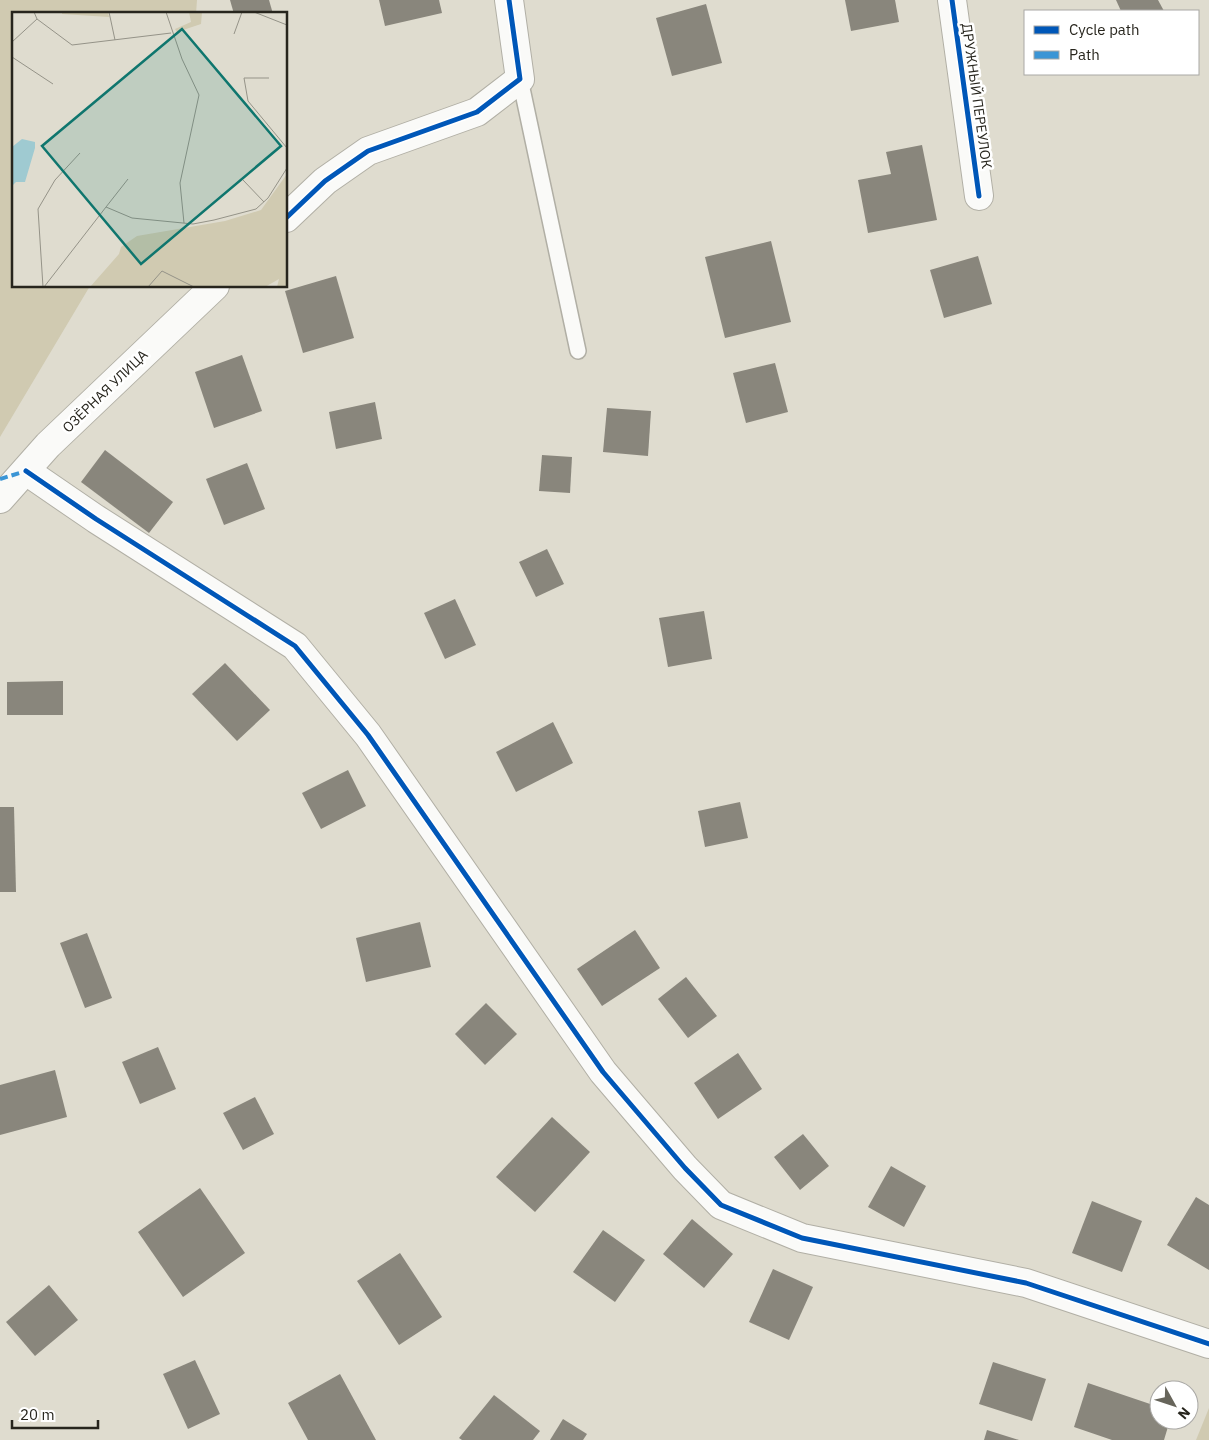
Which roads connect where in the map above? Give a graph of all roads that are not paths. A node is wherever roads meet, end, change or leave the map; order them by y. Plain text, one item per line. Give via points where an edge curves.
1 (509, 0) edge
2 (952, 0) edge
3 (520, 79) junction
4 (980, 196) dead end
5 (288, 216) edge
6 (213, 288) edge
7 (578, 351) dead end
8 (26, 471) junction
9 (0, 499) edge
10 (1209, 1344) edge

1 - 3 street
2 - 4 street, ДРУЖНЫЙ ПЕРЕУЛОК
3 - 5 street via 477,112 368,151 325,181
3 - 7 lane
6 - 8 street, ОЗЁРНАЯ УЛИЦА via 48,445
8 - 9 street, ОЗЁРНАЯ УЛИЦА
8 - 10 street via 295,646 368,735 603,1072 685,1168 722,1205 802,1238 1026,1283

